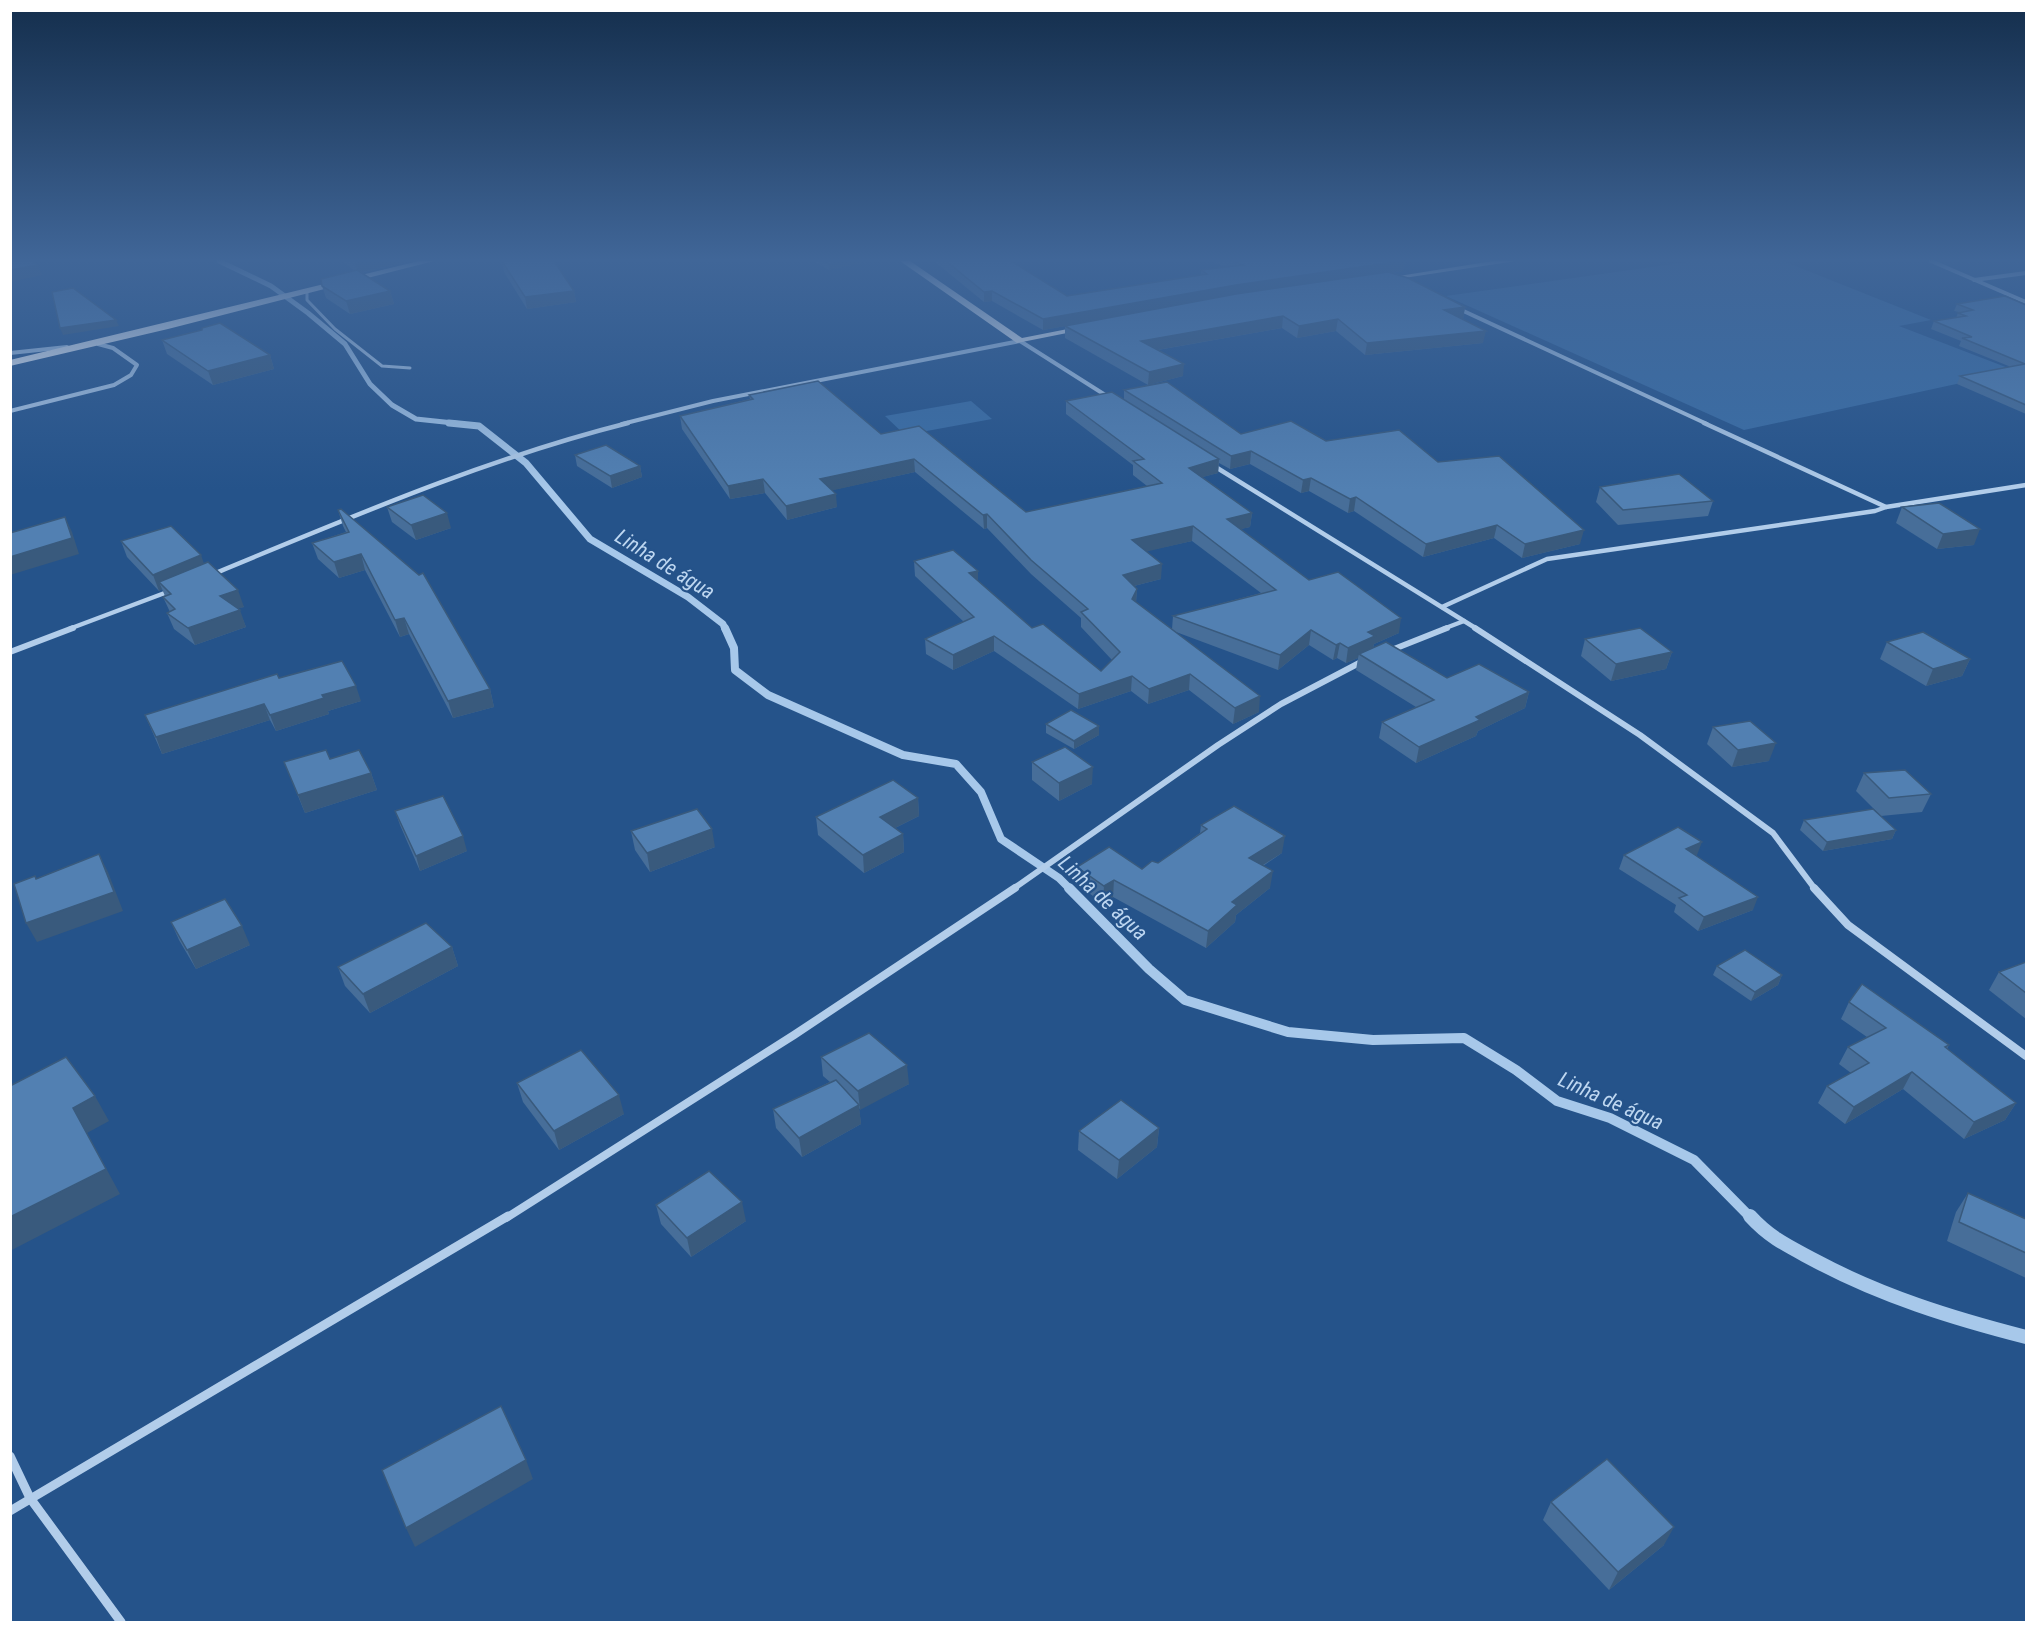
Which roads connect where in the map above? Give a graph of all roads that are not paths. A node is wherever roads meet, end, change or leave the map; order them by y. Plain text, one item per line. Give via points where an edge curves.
1 (126, 337) edge
2 (345, 337) edge
3 (1016, 337) edge
4 (1036, 337) edge
5 (1521, 337) edge
6 (1020, 340) junction
7 (104, 343) junction
8 (10, 353) edge
9 (10, 363) edge
10 (410, 368) dead end
11 (1113, 400) edge
12 (10, 411) edge
13 (1208, 462) edge
14 (2026, 485) edge
15 (1886, 507) junction
16 (209, 575) edge
17 (177, 588) edge
18 (1442, 607) junction
19 (1464, 621) junction
20 (10, 652) edge
21 (1380, 655) edge
22 (1371, 658) edge
23 (2026, 1056) edge
24 (10, 1456) edge
25 (30, 1498) junction
26 (10, 1511) edge
27 (121, 1623) edge

1 - 7 main road
2 - 10 lane via 382,366
3 - 6 main road
4 - 6 main road
5 - 15 street
6 - 11 street
6 - 16 street via 713,401 535,449 432,484
7 - 8 street
7 - 9 main road
7 - 12 street via 137,365 136,371 114,385
13 - 18 street
14 - 15 street
15 - 18 street via 1547,559
17 - 20 street
18 - 19 street
19 - 21 street
19 - 23 street via 1640,735 1773,833 1816,891 1848,925
22 - 25 street via 1281,704 794,1035 468,1242
24 - 25 street
25 - 26 street
25 - 27 street

